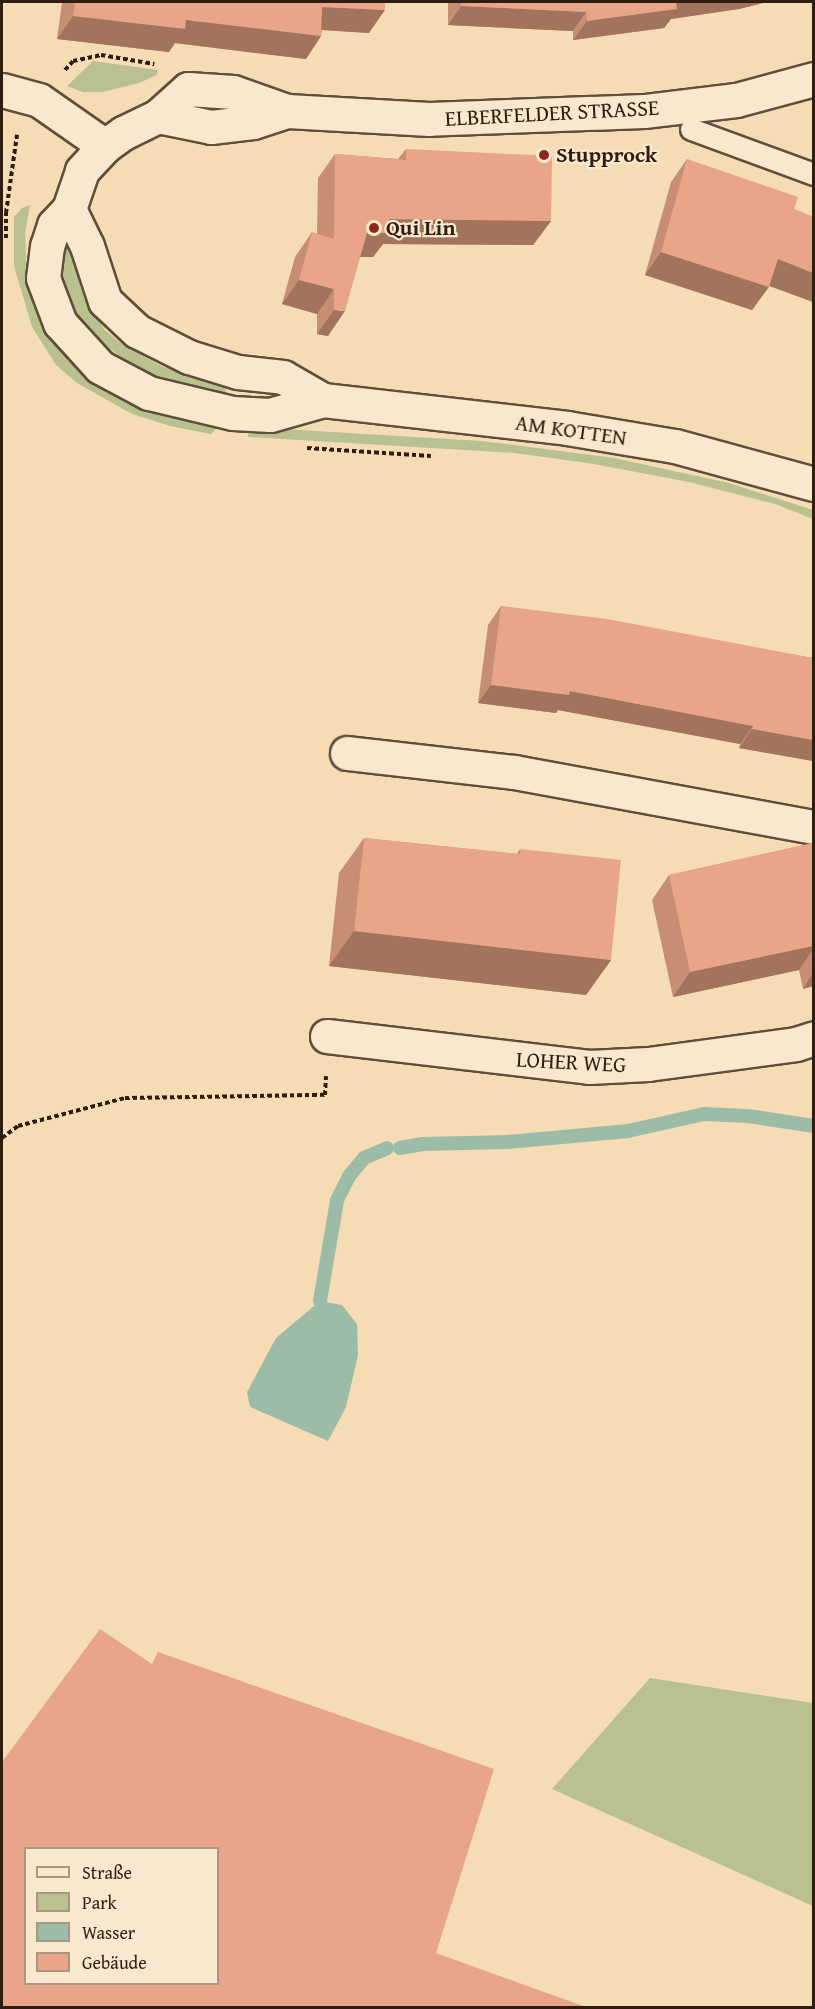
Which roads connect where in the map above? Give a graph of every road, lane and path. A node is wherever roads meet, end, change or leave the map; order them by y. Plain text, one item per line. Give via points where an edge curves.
1 (157, 64) dead end
2 (813, 79) edge
3 (2, 90) edge
4 (39, 100) junction
5 (158, 116) joint
6 (691, 129) dead end
7 (105, 146) junction
8 (813, 174) edge
9 (69, 209) junction
10 (323, 400) junction
11 (813, 484) edge
12 (348, 753) dead end
13 (813, 827) edge
14 (327, 1036) joint
15 (813, 1038) edge
16 (2, 1138) edge

1 - 4 path via 101,55 73,62
2 - 5 main road, ELBERFELDER STRASSE via 736,100 644,111 429,119 287,111 253,122 211,128
3 - 4 main road
4 - 7 main road
5 - 7 main road, AM KOTTEN
6 - 8 lane
7 - 9 main road, AM KOTTEN via 82,171
9 - 10 main road, AM KOTTEN via 87,246 105,300 137,331 189,357 238,372 283,377
9 - 10 main road, AM KOTTEN via 54,225 43,278 60,323 100,367 149,393 233,413 270,416
10 - 11 main road, AM KOTTEN via 589,431 675,446
12 - 13 main road via 514,772
14 - 15 main road, LOHER WEG via 589,1067 659,1063 796,1044
14 - 16 path via 325,1095 125,1098 18,1126

